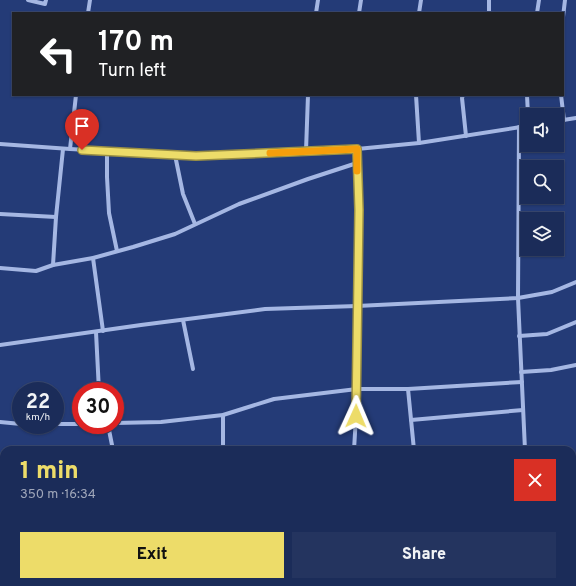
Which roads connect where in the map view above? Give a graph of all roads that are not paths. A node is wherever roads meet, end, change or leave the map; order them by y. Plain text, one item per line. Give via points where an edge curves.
1 (28, 0) edge
2 (46, 0) edge
3 (90, 0) edge
4 (318, 0) edge
5 (361, 0) edge
6 (421, 0) edge
7 (489, 0) edge
8 (539, 0) edge
9 (565, 0) edge
10 (88, 12) edge
11 (316, 12) edge
12 (359, 12) edge
13 (419, 12) edge
14 (489, 12) edge
15 (537, 12) edge
16 (564, 12) edge
17 (76, 96) edge
18 (308, 96) edge
19 (416, 96) edge
20 (463, 96) edge
21 (528, 96) edge
22 (561, 96) edge
23 (528, 108) edge
24 (563, 108) edge
25 (576, 118) edge
26 (564, 120) edge
27 (519, 127) joint
28 (466, 136) junction
29 (419, 143) junction
30 (0, 144) edge
31 (63, 149) junction
32 (70, 149) junction
33 (357, 149) junction
34 (306, 151) junction
35 (107, 152) junction
36 (175, 155) junction
37 (357, 163) junction
38 (0, 214) edge
39 (56, 217) junction
40 (195, 224) junction
41 (117, 251) junction
42 (93, 258) junction
43 (53, 265) junction
44 (0, 268) edge
45 (576, 282) edge
46 (518, 298) junction
47 (357, 306) junction
48 (183, 320) junction
49 (576, 322) edge
50 (103, 331) junction
51 (96, 332) junction
52 (519, 336) junction
53 (0, 345) edge
54 (576, 365) edge
55 (193, 369) dead end
56 (521, 372) junction
57 (99, 382) edge
58 (522, 382) junction
59 (357, 389) junction
60 (408, 389) junction
61 (523, 410) junction
62 (223, 415) junction
63 (411, 420) junction
64 (0, 422) edge
65 (12, 423) edge
66 (124, 423) edge
67 (110, 434) edge
68 (112, 446) edge
69 (223, 446) edge
70 (354, 446) edge
71 (414, 446) edge
72 (525, 446) edge

1 - 2 street via 45,4
3 - 10 street
4 - 11 street
5 - 12 street
6 - 13 street
7 - 14 street
8 - 15 street
9 - 16 street
17 - 32 street
18 - 34 street
19 - 29 street
20 - 28 street
21 - 23 street
22 - 24 street
25 - 26 street
27 - 28 street
27 - 46 street
28 - 29 street
29 - 33 street
30 - 31 street
31 - 32 street
31 - 39 street
32 - 35 street
33 - 34 street
33 - 37 street
34 - 36 street
35 - 36 street
35 - 41 street via 109,213
36 - 40 street via 183,194
37 - 40 street via 238,204
37 - 47 street
38 - 39 street
39 - 43 street
40 - 41 street via 175,234
41 - 42 street
42 - 43 street
42 - 50 street
43 - 44 street via 36,270
45 - 46 street via 552,292
46 - 47 street
46 - 52 street
47 - 48 street via 265,309
47 - 59 street
48 - 50 street
48 - 55 street
49 - 52 street via 547,334
50 - 51 street
51 - 53 street
51 - 57 street
52 - 56 street
54 - 56 street
56 - 58 street
58 - 60 street
58 - 61 street
59 - 60 street
59 - 62 street via 274,399
59 - 70 street
60 - 63 street
61 - 63 street
61 - 72 street
62 - 66 street via 161,422
62 - 69 street
63 - 71 street
64 - 65 street
67 - 68 street

